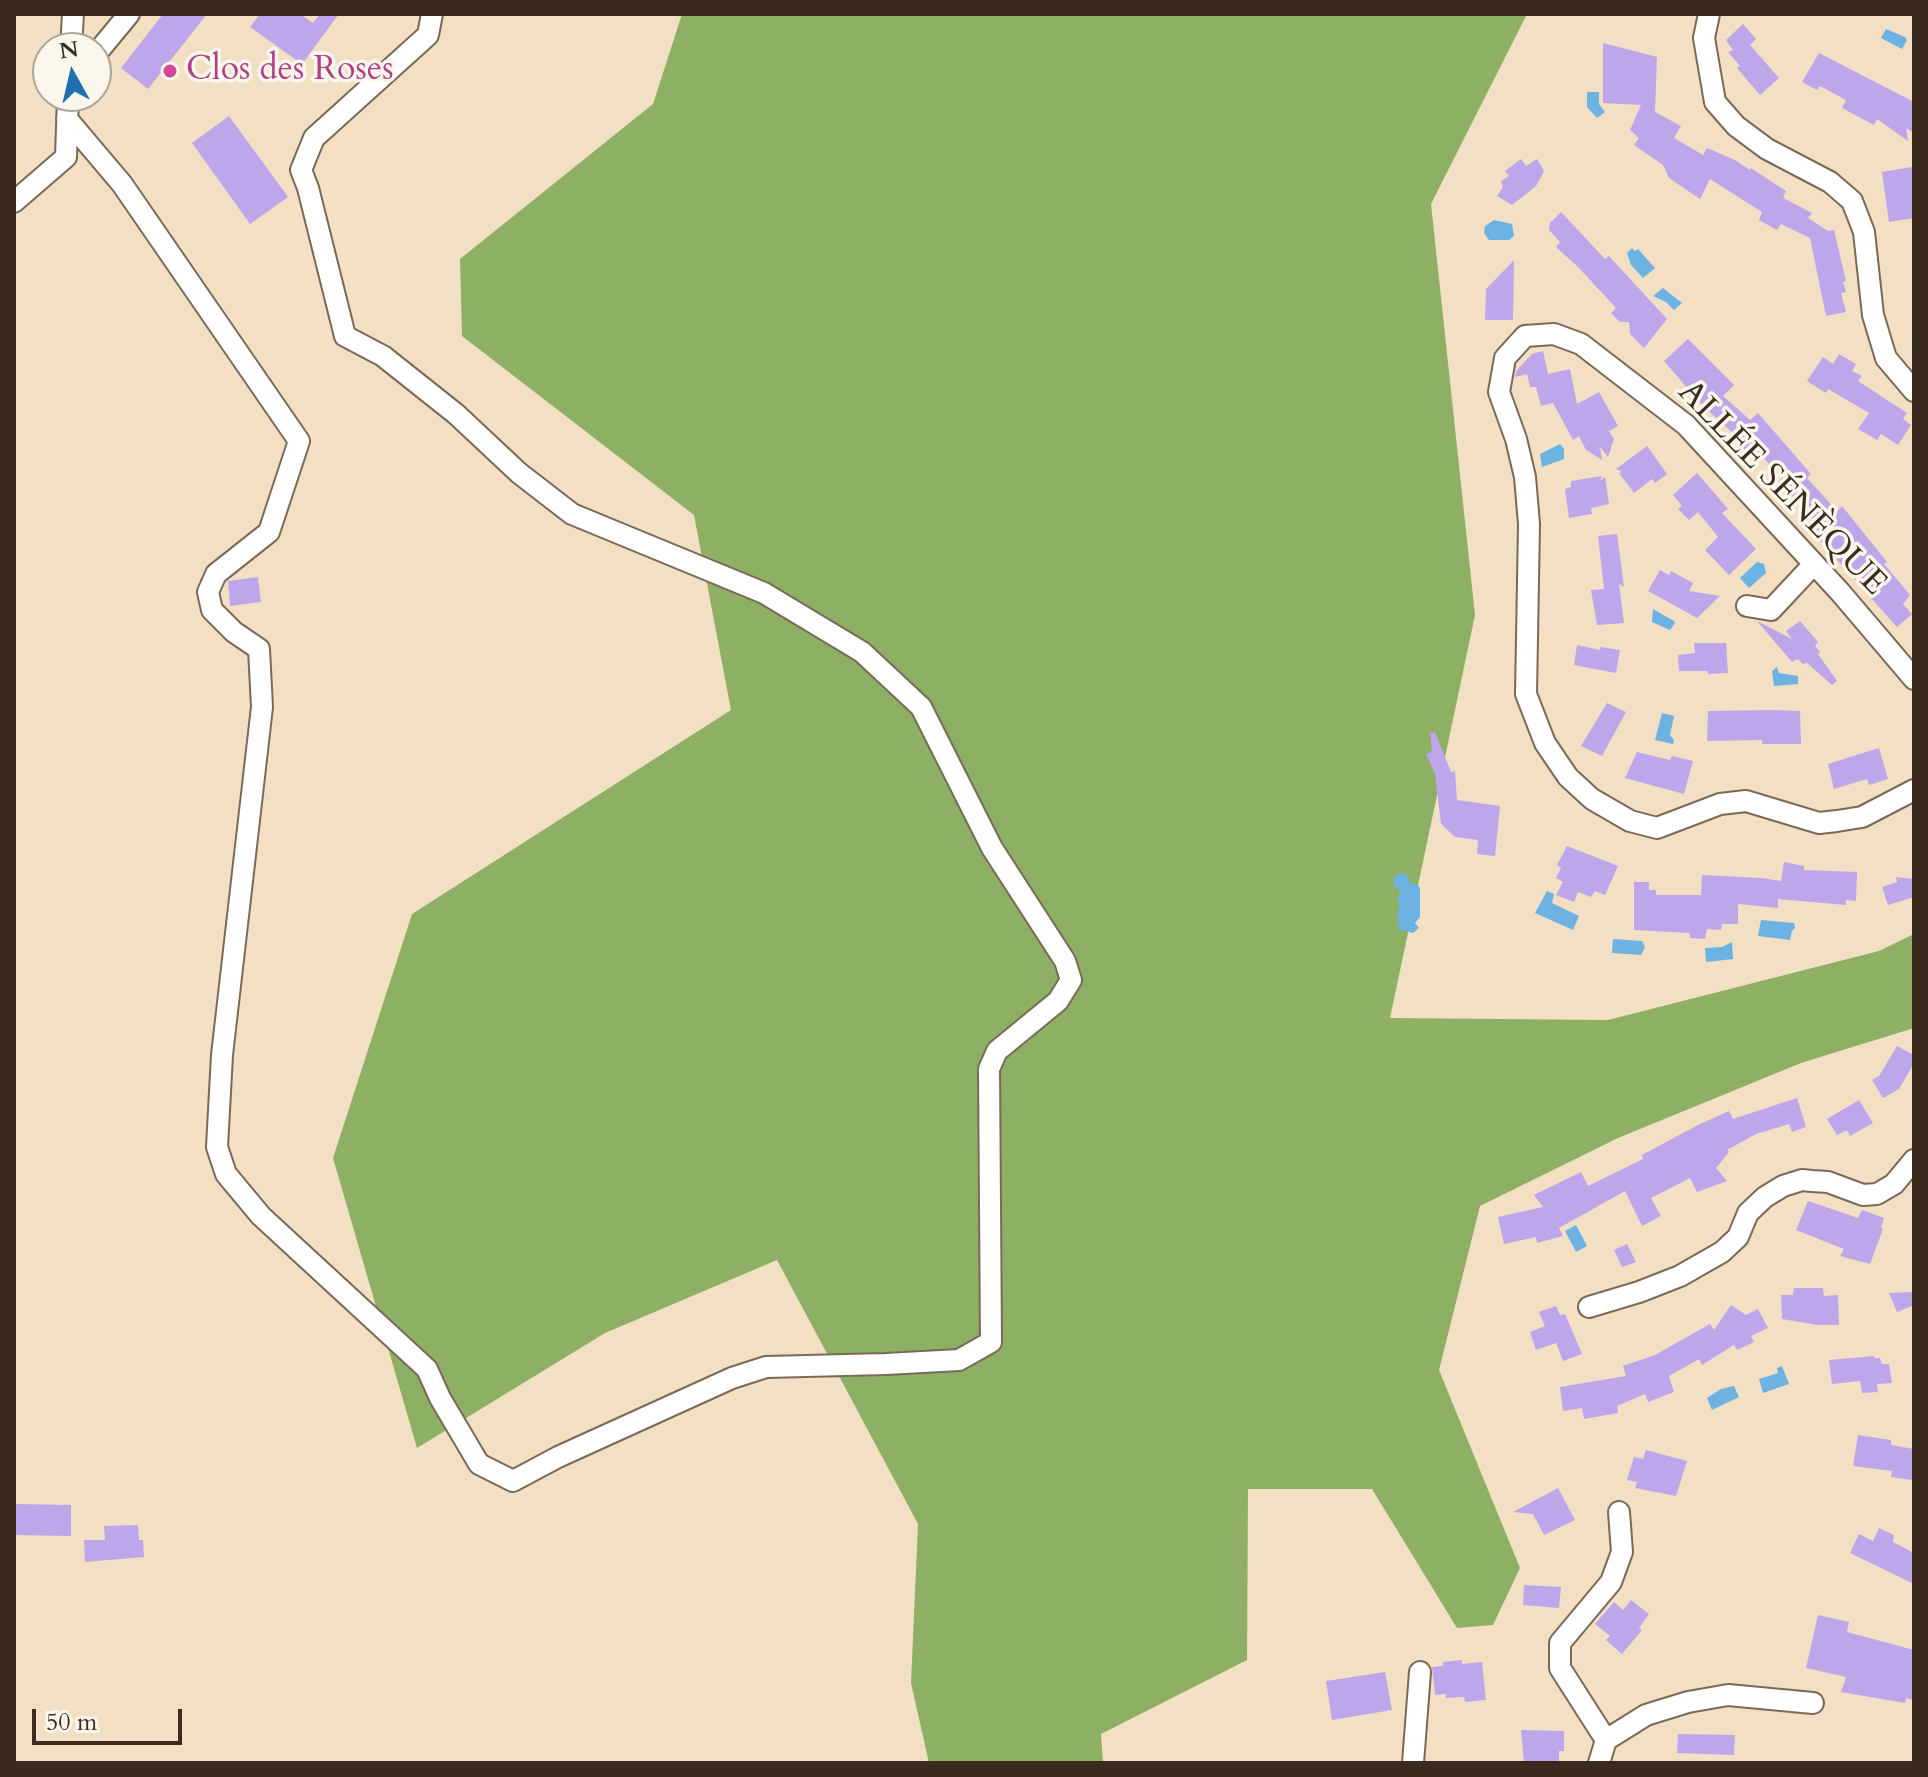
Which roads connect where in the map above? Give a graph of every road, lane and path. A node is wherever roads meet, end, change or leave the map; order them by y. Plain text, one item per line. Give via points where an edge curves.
1 (129, 14) edge
2 (432, 14) edge
3 (1709, 14) edge
4 (112, 35) edge
5 (67, 112) edge
6 (67, 119) junction
7 (14, 202) edge
8 (1914, 391) edge
9 (1814, 564) junction
10 (1747, 606) dead end
11 (1914, 679) edge
12 (1914, 790) edge
13 (1914, 1160) edge
14 (1589, 1307) dead end
15 (1619, 1512) dead end
16 (1420, 1672) dead end
17 (1813, 1703) dead end
18 (1606, 1740) junction
19 (1413, 1763) edge
20 (1599, 1763) edge

1 - 4 street
2 - 6 street via 428,35 314,138 301,170 345,336 383,356 572,514 764,593 862,652 921,707 992,848 1065,961 1071,980 1058,1001 997,1051 989,1069 991,1342 959,1360 766,1367 513,1481 479,1464 427,1369 261,1216 226,1174 217,1147 222,1055 262,707 259,649 212,610 208,592 216,574 269,532 299,441 122,184
3 - 8 street via 1704,38 1715,102 1767,149 1830,182 1852,201 1864,232 1873,315 1886,358
5 - 6 street
6 - 7 street via 66,157
9 - 10 street via 1771,610
9 - 11 street, ALLÉE SÉNÈQUE
9 - 12 street, ALLÉE SÉNÈQUE via 1686,425 1581,344 1554,334 1525,336 1505,358 1499,392 1525,477 1529,524 1526,694 1545,743 1568,777 1605,807 1657,828 1720,804 1746,801 1819,823 1837,821 1862,817
13 - 14 street via 1894,1184 1877,1194 1863,1195 1828,1182 1802,1180 1783,1186 1748,1213 1738,1237 1722,1252 1680,1276
15 - 18 street via 1622,1552 1611,1582 1560,1643 1560,1668
16 - 19 street
17 - 18 street via 1728,1695 1688,1702 1646,1715
18 - 20 street

